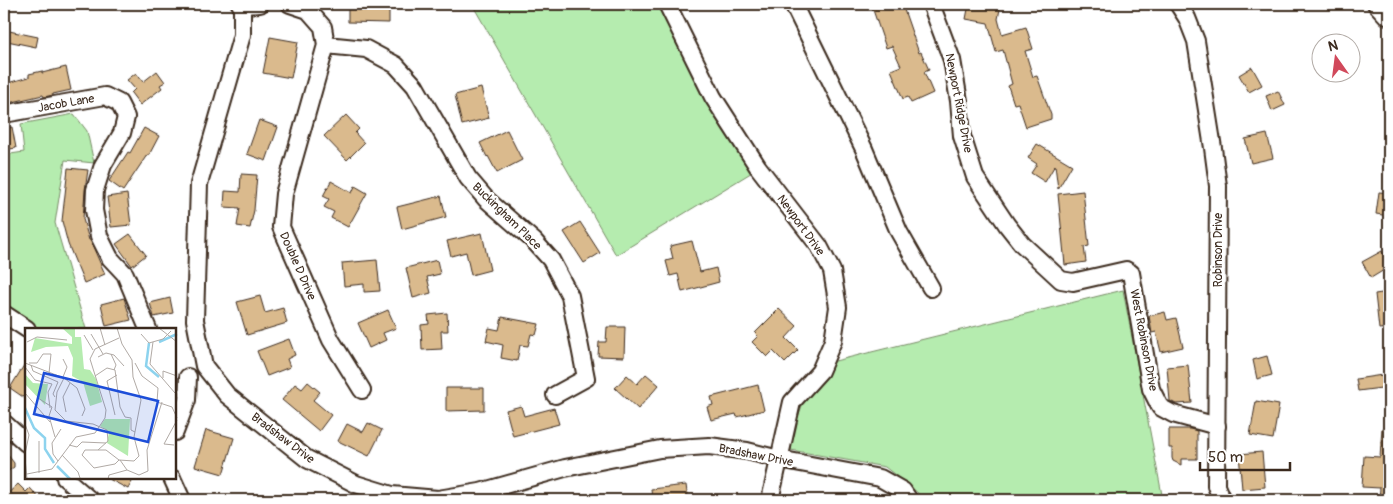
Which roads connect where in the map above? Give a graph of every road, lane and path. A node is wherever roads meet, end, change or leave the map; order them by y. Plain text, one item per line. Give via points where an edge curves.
1 (241, 4) edge
2 (260, 4) edge
3 (290, 4) edge
4 (667, 4) edge
5 (793, 4) edge
6 (931, 4) edge
7 (1178, 4) edge
8 (1376, 4) edge
9 (1389, 16) edge
10 (326, 45) junction
11 (4, 114) edge
12 (1007, 225) joint
13 (931, 288) dead end
14 (4, 314) edge
15 (25, 328) edge
16 (148, 328) edge
17 (204, 366) junction
18 (182, 380) edge
19 (362, 390) dead end
20 (554, 395) dead end
21 (4, 423) edge
22 (1217, 426) junction
23 (176, 429) edge
24 (25, 442) edge
25 (779, 459) junction
26 (66, 479) edge
27 (172, 479) edge
28 (90, 500) edge
29 (182, 500) edge
30 (770, 500) edge
31 (909, 500) edge
32 (1222, 500) edge

1 - 2 street
1 - 17 street, Bradshaw Drive via 242,35 198,184 195,320
3 - 10 street via 308,10 318,21 323,27
4 - 25 street, Newport Drive via 713,97 758,167 819,246 832,271 838,307 833,341 820,371 792,402
5 - 13 street via 864,149 899,232
6 - 12 street, Newport Ridge Drive via 952,60 962,136 975,177
7 - 22 street, Robinson Drive via 1196,41 1218,186
8 - 9 street
10 - 19 street, Double D Drive via 284,194 280,227 331,340
10 - 20 street, Buckingham Place via 366,49 396,64 415,86 468,178 551,260 570,296 586,378
11 - 16 street, Jacob Lane via 105,96 119,104 126,117 122,133 103,165 95,190 94,210 99,236 110,258 125,274
12 - 22 street, West Robinson Drive via 1022,244 1061,280 1073,282 1126,270 1132,273 1151,389 1160,407 1173,414
14 - 15 street
17 - 18 street
17 - 25 street, Bradshaw Drive via 227,395 307,459 356,484 392,495 438,499 660,449 709,446
18 - 23 street via 187,400
21 - 24 street
22 - 32 street, Robinson Drive via 1216,486
25 - 30 street, Newport Drive
25 - 31 street, Bradshaw Drive via 880,478 903,492
26 - 28 street
27 - 29 street

